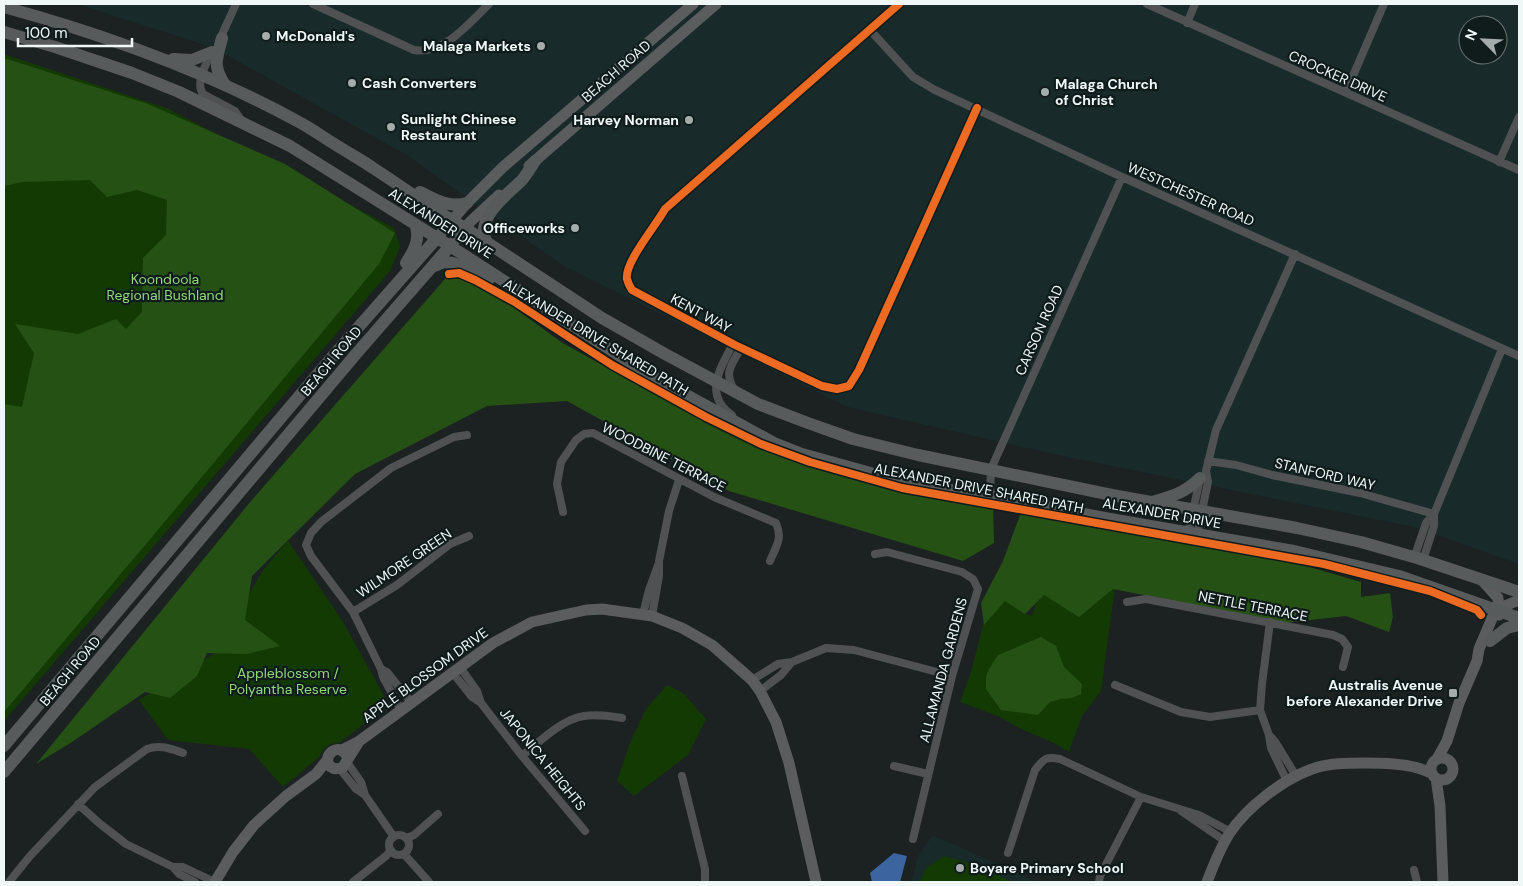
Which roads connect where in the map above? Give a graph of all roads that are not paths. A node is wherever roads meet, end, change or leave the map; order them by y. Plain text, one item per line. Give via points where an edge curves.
1 (236, 4) edge
2 (313, 4) edge
3 (489, 4) edge
4 (684, 4) edge
5 (694, 4) edge
6 (899, 4) edge
7 (1147, 4) edge
8 (1195, 4) edge
9 (1384, 4) edge
10 (4, 6) edge
11 (712, 6) edge
12 (1187, 23) junction
13 (870, 30) junction
14 (4, 32) edge
15 (658, 34) junction
16 (222, 38) junction
17 (212, 52) junction
18 (156, 56) junction
19 (203, 76) junction
20 (225, 85) junction
21 (1346, 92) junction
22 (605, 100) junction
23 (977, 108) junction
24 (563, 117) junction
25 (1519, 117) edge
26 (243, 122) junction
27 (535, 160) junction
28 (1499, 162) junction
29 (372, 167) junction
30 (1519, 170) edge
31 (1122, 177) junction
32 (467, 203) junction
33 (452, 220) junction
34 (414, 224) junction
35 (465, 228) junction
36 (437, 238) junction
37 (487, 243) junction
38 (450, 246) junction
39 (1295, 254) junction
40 (432, 267) junction
41 (538, 304) junction
42 (371, 311) junction
43 (733, 344) junction
44 (741, 348) junction
45 (1502, 348) junction
46 (1519, 356) edge
47 (716, 382) junction
48 (736, 392) junction
49 (467, 435) dead end
50 (774, 442) junction
51 (1208, 461) junction
52 (990, 469) junction
53 (1203, 474) junction
54 (679, 480) junction
55 (990, 496) junction
56 (1150, 502) junction
57 (1197, 511) junction
58 (563, 512) dead end
59 (1434, 514) junction
60 (1193, 534) junction
61 (469, 536) dead end
62 (875, 554) dead end
63 (1418, 559) junction
64 (770, 560) dead end
65 (1482, 580) junction
66 (1519, 592) edge
67 (1519, 600) edge
68 (1127, 602) dead end
69 (1499, 610) junction
70 (353, 612) junction
71 (647, 615) junction
72 (1519, 618) edge
73 (1270, 622) junction
74 (1519, 625) edge
75 (1490, 640) junction
76 (1477, 661) junction
77 (792, 662) junction
78 (1343, 667) dead end
79 (381, 669) junction
80 (456, 670) junction
81 (952, 676) junction
82 (752, 680) junction
83 (1115, 686) dead end
84 (760, 691) junction
85 (411, 702) junction
86 (401, 710) junction
87 (1260, 710) junction
88 (622, 718) dead end
89 (1447, 740) junction
90 (4, 746) edge
91 (183, 753) dead end
92 (522, 756) junction
93 (1450, 760) junction
94 (340, 761) junction
95 (894, 766) dead end
96 (1437, 770) junction
97 (4, 772) edge
98 (928, 774) junction
99 (682, 776) dead end
100 (1291, 779) junction
101 (1141, 797) junction
102 (78, 804) junction
103 (438, 814) dead end
104 (585, 831) dead end
105 (394, 837) junction
106 (1228, 837) junction
107 (407, 838) junction
108 (913, 839) dead end
109 (391, 850) junction
110 (1008, 853) dead end
111 (404, 854) junction
112 (173, 866) junction
113 (1414, 870) dead end
114 (10, 882) edge
115 (195, 882) edge
116 (215, 882) edge
117 (353, 882) edge
118 (429, 882) edge
119 (705, 882) edge
120 (816, 882) edge
121 (1098, 882) edge
122 (1207, 882) edge
123 (1417, 882) edge
124 (1443, 882) edge

1 - 16 street
2 - 3 street via 423,52 455,36
4 - 15 main road
5 - 15 main road, BEACH ROAD
6 - 13 street, KENT WAY
7 - 12 street, CROCKER DRIVE
8 - 12 street
9 - 21 street
10 - 18 main road, ALEXANDER DRIVE
11 - 22 main road, BEACH ROAD
12 - 21 street, CROCKER DRIVE
13 - 23 street, WESTCHESTER ROAD via 913,77
13 - 43 street, KENT WAY via 665,209 629,266 626,278 632,290
14 - 26 main road, ALEXANDER DRIVE via 132,73
15 - 24 main road, BEACH ROAD
16 - 17 street
16 - 20 main road via 216,68
17 - 18 main road via 186,61
17 - 19 street
18 - 19 main road, ALEXANDER DRIVE
19 - 20 main road, ALEXANDER DRIVE
19 - 26 street via 200,85 203,94 235,111
20 - 29 main road, ALEXANDER DRIVE via 300,122
21 - 28 street, CROCKER DRIVE
22 - 24 main road via 589,101 571,116
22 - 27 main road, BEACH ROAD
23 - 31 street, WESTCHESTER ROAD
23 - 44 street, KENT WAY via 860,370 849,386 836,389 822,386
24 - 32 main road, BEACH ROAD
25 - 28 street
26 - 34 main road, ALEXANDER DRIVE via 290,146
27 - 35 main road, BEACH ROAD
27 - 37 main road via 524,178 486,220 483,230
28 - 30 street, CROCKER DRIVE
29 - 32 main road via 393,175 435,200 457,206
29 - 33 main road, ALEXANDER DRIVE
31 - 39 street, WESTCHESTER ROAD
31 - 52 street, CARSON ROAD
32 - 33 main road, BEACH ROAD
33 - 35 main road, ALEXANDER DRIVE
33 - 36 main road, BEACH ROAD
34 - 36 main road, ALEXANDER DRIVE
34 - 42 main road via 418,236 414,251 378,296
35 - 37 main road, ALEXANDER DRIVE
35 - 38 main road, BEACH ROAD
36 - 38 main road, ALEXANDER DRIVE
36 - 42 main road, BEACH ROAD
37 - 47 main road, ALEXANDER DRIVE via 602,318
38 - 40 main road, BEACH ROAD
38 - 41 main road, ALEXANDER DRIVE
39 - 45 street, WESTCHESTER ROAD
39 - 51 street via 1216,430
40 - 41 main road via 444,262 453,263
40 - 97 main road, BEACH ROAD
41 - 50 main road, ALEXANDER DRIVE via 648,374
42 - 90 main road, BEACH ROAD
43 - 44 street, KENT WAY
43 - 47 street
44 - 48 street via 728,374
45 - 46 street, WESTCHESTER ROAD
45 - 59 street
47 - 48 main road, ALEXANDER DRIVE
47 - 50 street via 719,401 728,412
48 - 52 main road, ALEXANDER DRIVE via 758,404 853,438
49 - 70 street via 454,437 391,468 311,533 306,545 311,556
50 - 55 main road, ALEXANDER DRIVE via 802,454 910,484
51 - 53 street
51 - 59 street, STANFORD WAY via 1360,493
52 - 55 street, CARSON ROAD
52 - 56 main road, ALEXANDER DRIVE
53 - 56 main road via 1180,493
53 - 57 street
54 - 58 street, WOODBINE TERRACE via 593,433 584,434 561,462 557,484
54 - 64 street, WOODBINE TERRACE via 776,523 780,538
54 - 71 street via 649,590
55 - 60 main road, ALEXANDER DRIVE
56 - 57 main road, ALEXANDER DRIVE
57 - 60 street
57 - 63 main road, ALEXANDER DRIVE via 1297,528
59 - 63 street via 1426,523
60 - 69 main road, ALEXANDER DRIVE via 1294,551 1398,576
61 - 70 street, WILMORE GREEN via 450,544 397,585
62 - 81 street, ALLAMANDA GARDENS via 887,552 962,572 973,579 978,589
63 - 65 main road, ALEXANDER DRIVE
65 - 66 main road, ALEXANDER DRIVE
65 - 69 main road via 1498,598
67 - 69 main road
68 - 73 street, NETTLE TERRACE via 1146,599
69 - 72 main road, ALEXANDER DRIVE
69 - 75 main road
69 - 76 main road via 1479,649
70 - 79 street
71 - 80 main road, APPLE BLOSSOM DRIVE via 602,609 532,622 493,643
71 - 82 main road, APPLE BLOSSOM DRIVE via 682,628 712,645
73 - 78 street, NETTLE TERRACE via 1342,639 1348,647
73 - 87 street
74 - 75 main road
75 - 76 main road
76 - 89 main road
77 - 81 street via 826,648 854,650
77 - 82 street via 778,664
77 - 84 street
79 - 85 street via 388,672
79 - 86 street
80 - 85 main road, APPLE BLOSSOM DRIVE
80 - 92 street, JAPONICA HEIGHTS via 472,697 481,703
81 - 98 street, ALLAMANDA GARDENS
82 - 84 main road, APPLE BLOSSOM DRIVE
83 - 87 street via 1180,712 1210,717
84 - 120 main road, APPLE BLOSSOM DRIVE via 776,722 789,763
85 - 86 main road, APPLE BLOSSOM DRIVE
86 - 94 main road, APPLE BLOSSOM DRIVE via 358,742
87 - 100 street
88 - 92 street via 581,716 557,727
89 - 93 main road
89 - 96 main road
91 - 102 street via 167,747 147,749 95,787
92 - 104 street, JAPONICA HEIGHTS
93 - 96 main road via 1445,758
93 - 96 main road via 1453,767 1451,776
94 - 105 street via 361,782 365,795
94 - 116 main road via 316,774 254,824
95 - 98 street
96 - 100 main road via 1384,763 1340,763 1313,768
96 - 124 main road
98 - 108 street, ALLAMANDA GARDENS
99 - 119 street
100 - 106 main road via 1250,808
101 - 106 street via 1199,816
101 - 110 street via 1060,759 1044,758 1036,770
101 - 121 street
102 - 112 street via 126,844
102 - 114 street
103 - 107 street
105 - 107 street
105 - 109 street via 390,843
106 - 122 main road
107 - 111 street via 409,848
109 - 111 street via 398,855
109 - 117 street
111 - 118 street
112 - 115 street via 179,874
112 - 116 street
113 - 123 street

